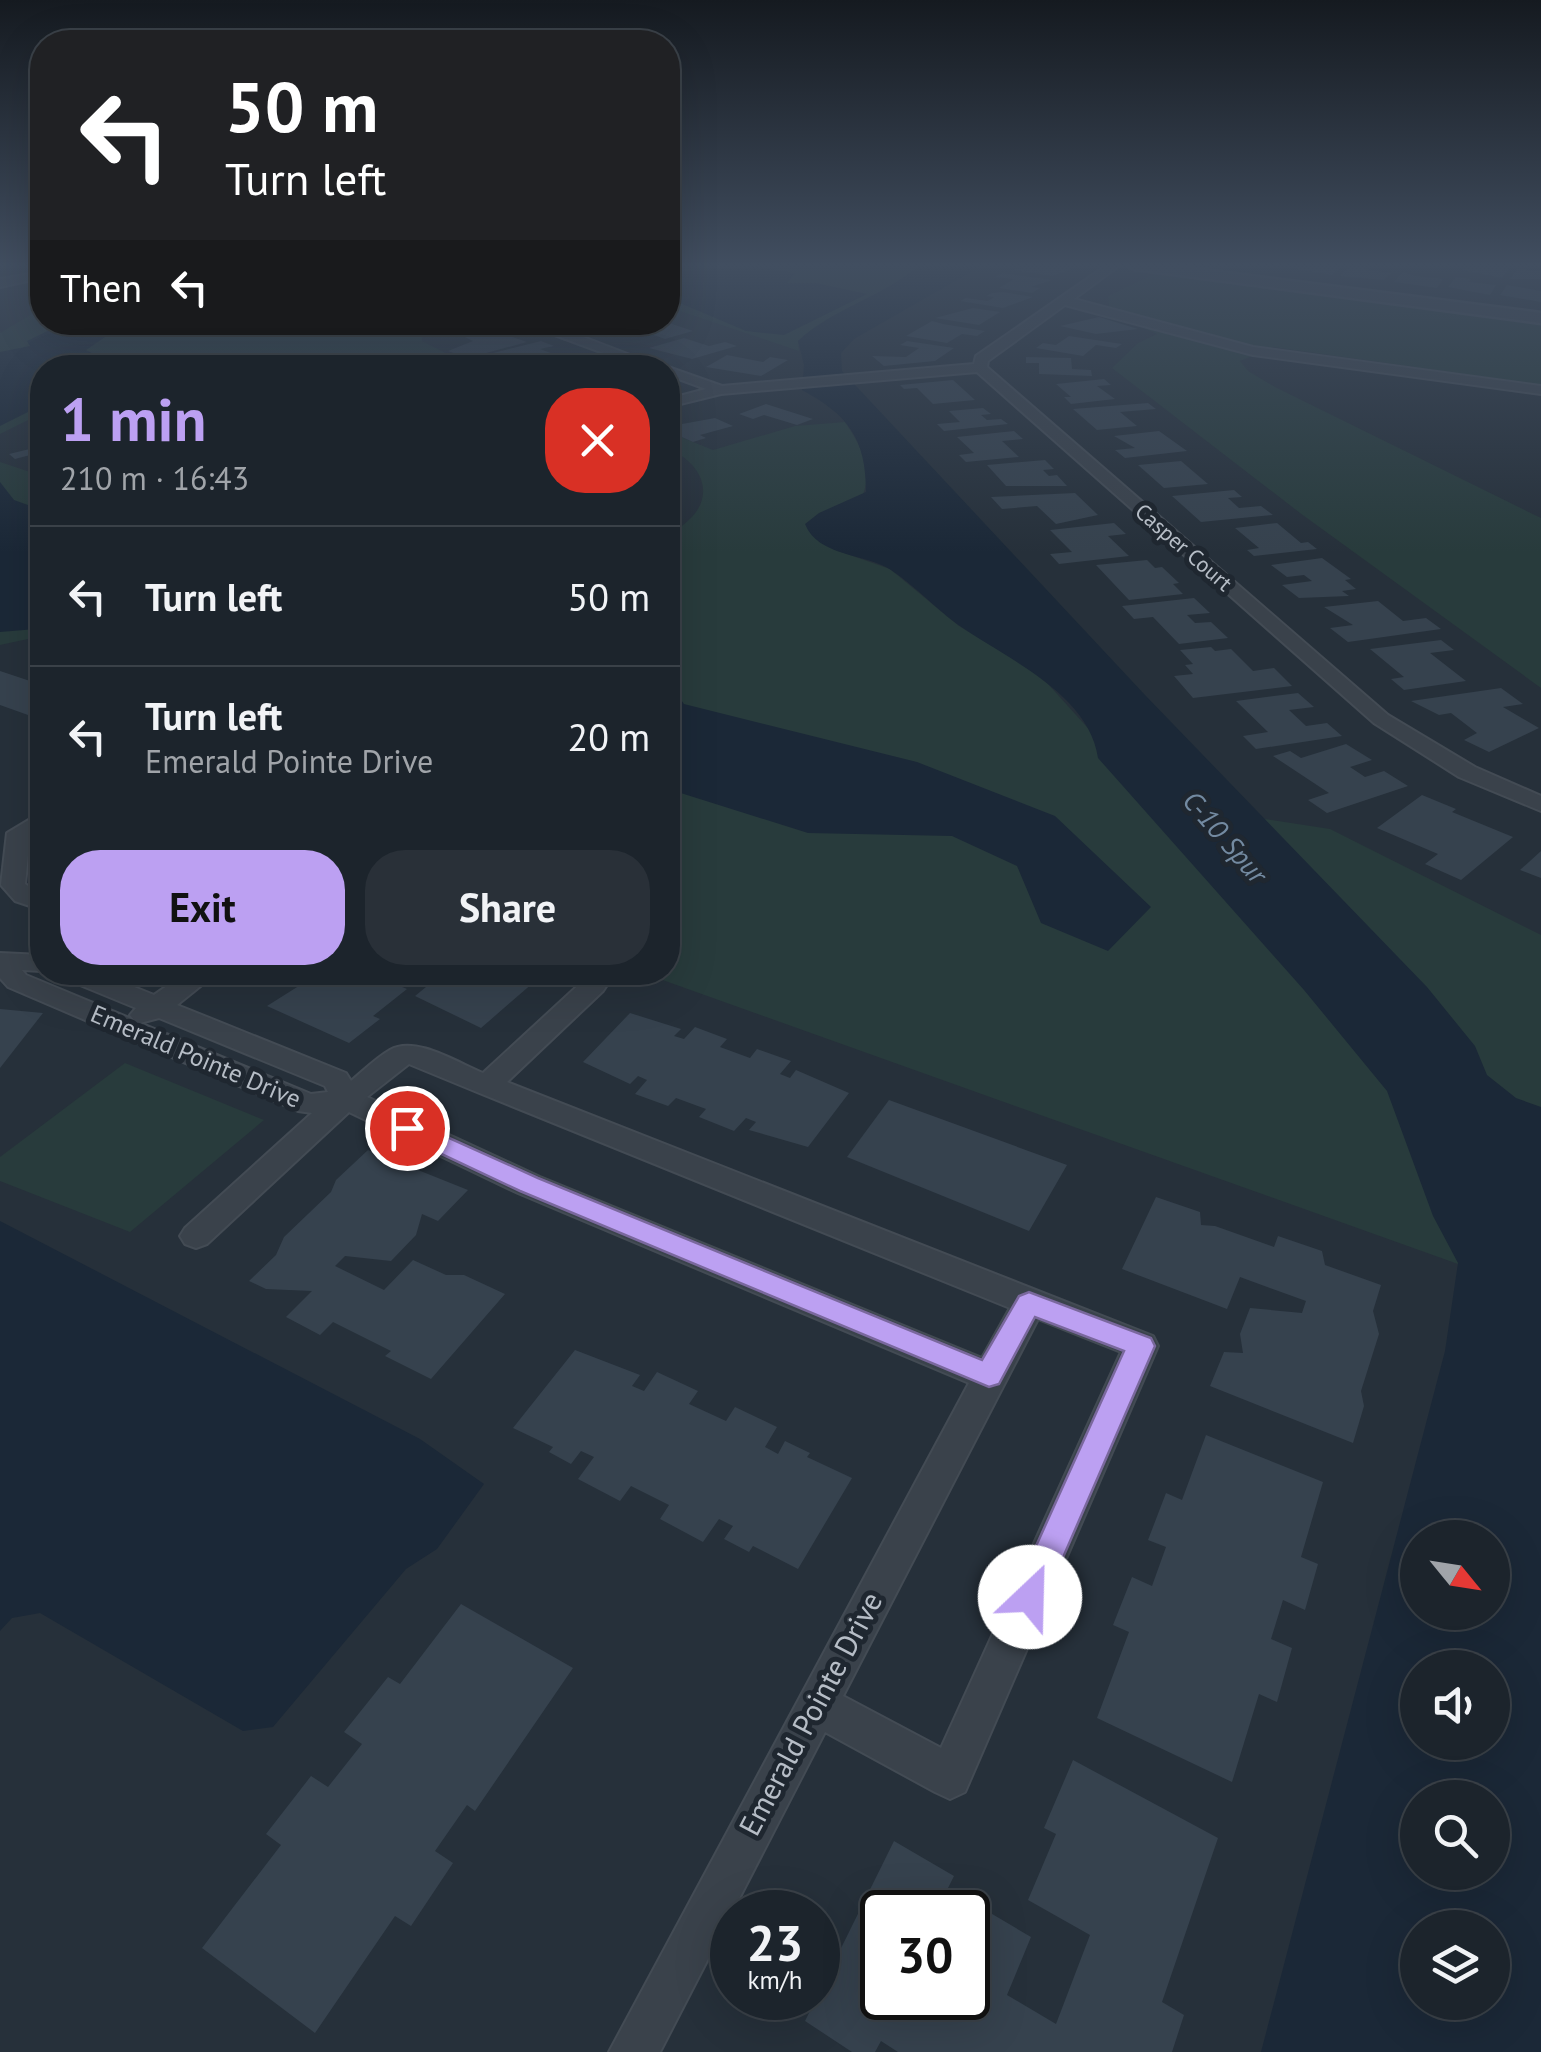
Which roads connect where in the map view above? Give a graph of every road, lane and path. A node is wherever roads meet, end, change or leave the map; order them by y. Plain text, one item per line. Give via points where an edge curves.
1 (981, 361) edge
2 (1330, 361) edge
3 (980, 368) junction
4 (680, 375) edge
5 (721, 390) junction
6 (1541, 390) edge
7 (680, 400) edge
8 (1541, 804) edge
9 (30, 826) edge
10 (30, 898) edge
11 (0, 961) edge
12 (30, 962) edge
13 (103, 985) edge
14 (186, 985) edge
15 (594, 985) dead end
16 (155, 1007) junction
17 (126, 1026) junction
18 (487, 1085) junction
19 (346, 1099) junction
20 (196, 1236) dead end
21 (1029, 1303) junction
22 (989, 1376) junction
23 (816, 1704) junction
24 (634, 2052) edge

1 - 3 street
2 - 6 street
3 - 5 street
3 - 8 street, Casper Court via 1381,720 1468,772
4 - 5 street
5 - 7 street
9 - 10 street via 19,833 12,885
11 - 12 street, Emerald Pointe Drive
11 - 17 street, Emerald Pointe Drive via 16,981
13 - 16 street, Emerald Pointe Drive
14 - 16 street
15 - 18 street
16 - 17 street
16 - 19 street, Emerald Pointe Drive via 336,1080
17 - 19 street, Emerald Pointe Drive via 308,1104
18 - 19 street via 402,1055
18 - 21 street
19 - 20 street
19 - 22 street, Emerald Pointe Drive via 529,1185
21 - 22 street, Emerald Pointe Drive
21 - 23 street via 1141,1346 950,1777
22 - 23 street, Emerald Pointe Drive
23 - 24 street, Emerald Pointe Drive

